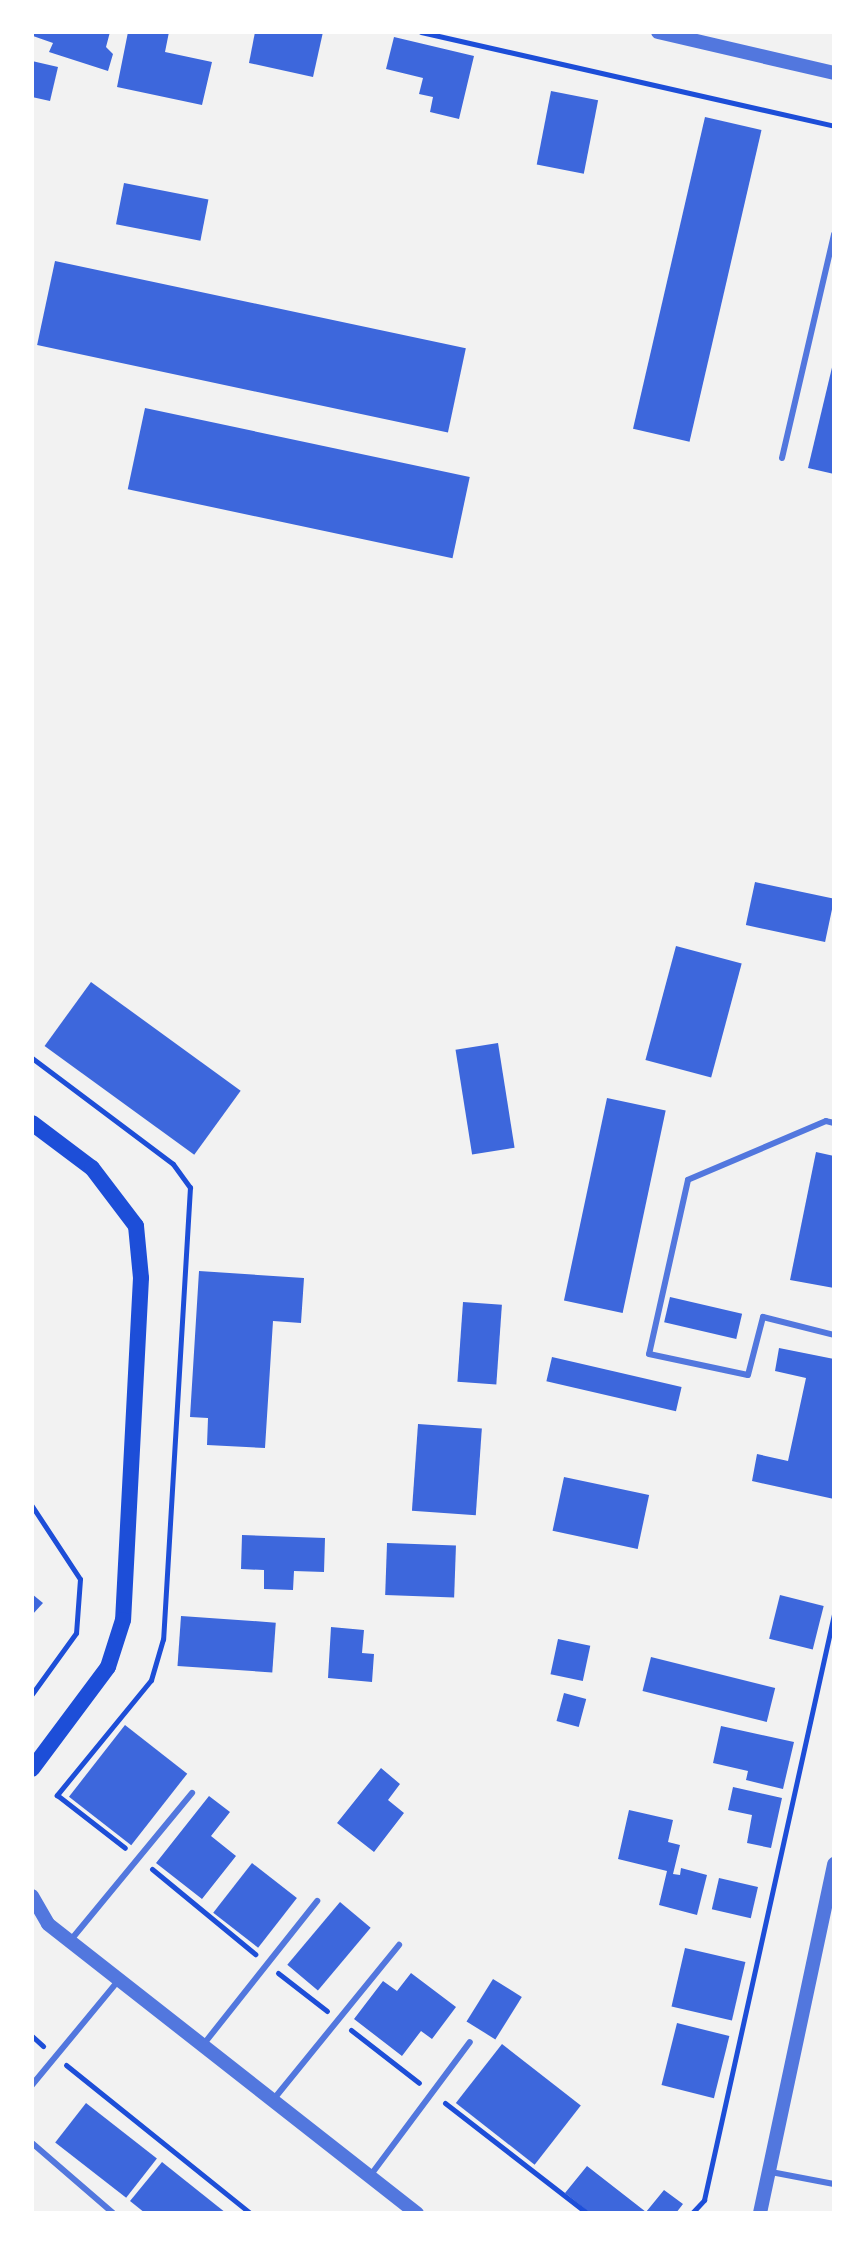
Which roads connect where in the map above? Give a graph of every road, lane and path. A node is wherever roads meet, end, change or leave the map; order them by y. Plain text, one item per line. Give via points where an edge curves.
1 (421, 32) edge
2 (658, 32) edge
3 (834, 73) edge
4 (834, 126) edge
5 (834, 234) edge
6 (782, 458) dead end
7 (32, 1058) edge
8 (32, 1123) edge
9 (834, 1123) edge
10 (834, 1335) edge
11 (32, 1506) edge
12 (834, 1614) edge
13 (32, 1694) edge
14 (32, 1769) edge
15 (192, 1793) dead end
16 (138, 1858) junction
17 (834, 1864) edge
18 (32, 1896) edge
19 (317, 1901) dead end
20 (32, 1922) edge
21 (48, 1924) junction
22 (70, 1941) junction
23 (399, 1945) dead end
24 (267, 1964) junction
25 (119, 1980) junction
26 (338, 2020) junction
27 (32, 2036) edge
28 (470, 2042) dead end
29 (203, 2045) junction
30 (57, 2057) junction
31 (32, 2085) edge
32 (432, 2093) junction
33 (273, 2100) junction
34 (32, 2143) edge
35 (769, 2172) junction
36 (370, 2176) junction
37 (834, 2184) edge
38 (113, 2213) edge
39 (250, 2213) edge
40 (417, 2213) edge
41 (587, 2213) edge
42 (692, 2213) edge
43 (760, 2213) edge

1 - 4 path
2 - 3 street
5 - 6 lane
7 - 16 path via 173,1164 190,1187 163,1639 151,1680 57,1795
8 - 14 main road via 92,1168 136,1226 141,1278 123,1620 108,1667
9 - 10 lane via 826,1121 688,1180 649,1354 748,1375 763,1317
11 - 13 path via 80,1579 76,1633
12 - 42 path via 704,2200
15 - 16 lane
16 - 22 lane
16 - 24 path
17 - 35 street
18 - 21 street
19 - 24 lane
20 - 21 street
21 - 22 street
22 - 25 street
23 - 26 lane
24 - 26 path
24 - 29 lane
25 - 29 street
25 - 30 lane
26 - 32 path
26 - 33 lane
27 - 30 path
28 - 32 lane
29 - 33 street
30 - 31 lane
30 - 39 path
32 - 36 lane
32 - 41 path
33 - 36 street
34 - 38 lane
35 - 37 lane
35 - 43 street
36 - 40 street

